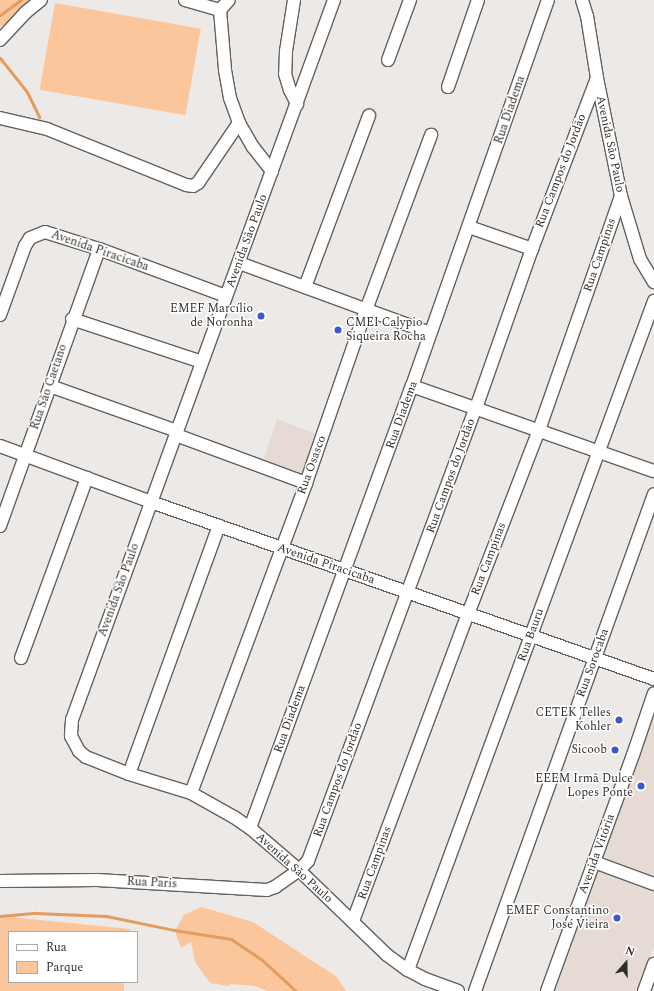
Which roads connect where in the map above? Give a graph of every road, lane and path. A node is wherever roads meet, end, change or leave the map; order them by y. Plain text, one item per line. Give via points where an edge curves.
1 (41, 0) edge
2 (185, 0) edge
3 (229, 0) edge
4 (294, 0) edge
5 (334, 0) edge
6 (410, 0) edge
7 (478, 0) edge
8 (548, 0) edge
9 (582, 0) edge
10 (220, 10) junction
11 (0, 40) edge
12 (388, 60) dead end
13 (597, 78) junction
14 (448, 87) dead end
15 (296, 104) junction
16 (370, 116) dead end
17 (0, 118) edge
18 (239, 123) junction
19 (431, 135) dead end
20 (272, 172) junction
21 (621, 196) junction
22 (469, 227) junction
23 (99, 249) junction
24 (532, 249) junction
25 (239, 263) junction
26 (654, 282) edge
27 (305, 287) junction
28 (226, 296) junction
29 (654, 301) edge
30 (366, 310) junction
31 (0, 315) edge
32 (72, 319) junction
33 (430, 332) junction
34 (202, 362) junction
35 (50, 386) junction
36 (412, 386) junction
37 (476, 408) junction
38 (539, 430) junction
39 (176, 433) junction
40 (0, 446) edge
41 (598, 451) junction
42 (25, 456) junction
43 (654, 471) edge
44 (87, 478) junction
45 (306, 483) junction
46 (654, 494) edge
47 (151, 502) junction
48 (0, 526) edge
49 (219, 526) junction
50 (281, 548) junction
51 (345, 570) junction
52 (408, 592) junction
53 (468, 614) junction
54 (530, 636) junction
55 (21, 658) dead end
56 (595, 658) junction
57 (654, 679) edge
58 (654, 693) edge
59 (129, 774) junction
60 (191, 793) junction
61 (250, 828) junction
62 (594, 862) junction
63 (299, 870) junction
64 (0, 880) edge
65 (654, 884) edge
66 (354, 921) junction
67 (654, 964) edge
68 (408, 970) junction
69 (458, 991) edge
70 (475, 991) edge
71 (546, 991) edge
72 (644, 991) edge

1 - 11 street
2 - 10 street
3 - 10 street
4 - 15 street via 285,74
5 - 15 street, Avenida São Paulo
6 - 12 street
7 - 14 street
8 - 22 street, Rua Diadema
9 - 13 street, Avenida São Paulo
10 - 18 street via 225,70 230,98
13 - 21 street, Avenida São Paulo
13 - 24 street, Rua Campos do Jordão
15 - 20 street, Avenida São Paulo
16 - 27 street
17 - 18 street via 47,129 193,186 198,183
18 - 20 street
19 - 30 street, Rua Osasco
20 - 25 street, Avenida São Paulo
21 - 26 street, Avenida São Paulo via 640,259
21 - 38 street, Rua Campinas
22 - 24 street
22 - 33 street, Rua Diadema
23 - 28 street, Avenida Piracicaba
23 - 31 street, Avenida Piracicaba via 45,232 30,238
23 - 32 street, Rua São Caetano
24 - 37 street, Rua Campos do Jordão
25 - 27 street
25 - 28 street, Avenida São Paulo
27 - 30 street
28 - 34 street, Avenida São Paulo
29 - 41 street, Rua Bauru
30 - 33 street
30 - 45 street, Rua Osasco
32 - 34 street
32 - 35 street, Rua São Caetano
33 - 36 street, Rua Diadema
34 - 39 street, Avenida São Paulo
35 - 39 street
35 - 42 street, Rua São Caetano
36 - 37 street
36 - 51 street, Rua Diadema
37 - 38 street
37 - 52 street, Rua Campos do Jordão
38 - 41 street
38 - 53 street, Rua Campinas
39 - 45 street
39 - 47 street, Avenida São Paulo
40 - 42 street, Avenida Piracicaba
41 - 43 street
41 - 54 street, Rua Bauru
42 - 44 street, Avenida Piracicaba
42 - 48 street, Rua São Caetano
44 - 47 street, Avenida Piracicaba
44 - 55 street
45 - 50 street, Rua Osasco
46 - 56 street, Rua Sorocaba
47 - 49 street, Avenida Piracicaba
47 - 59 street, Avenida São Paulo via 70,729 74,744 86,757
49 - 50 street, Avenida Piracicaba
49 - 59 street
50 - 51 street, Avenida Piracicaba
50 - 60 street, Rua Osasco
51 - 52 street, Avenida Piracicaba
51 - 61 street, Rua Diadema
52 - 53 street, Avenida Piracicaba
52 - 63 street, Rua Campos do Jordão via 310,856
53 - 54 street, Avenida Piracicaba
53 - 66 street, Rua Campinas
54 - 56 street, Avenida Piracicaba
54 - 68 street, Rua Bauru
56 - 57 street, Avenida Piracicaba
56 - 70 street, Rua Sorocaba
58 - 62 street, Avenida Vitória
59 - 60 street, Avenida São Paulo
60 - 61 street, Avenida São Paulo
61 - 63 street, Avenida São Paulo
62 - 65 street
62 - 71 street, Avenida Vitória
63 - 64 street, Rua Paris via 267,890 96,880
63 - 66 street, Avenida São Paulo
66 - 68 street, Avenida São Paulo via 387,955
67 - 72 street
68 - 69 street, Avenida São Paulo

